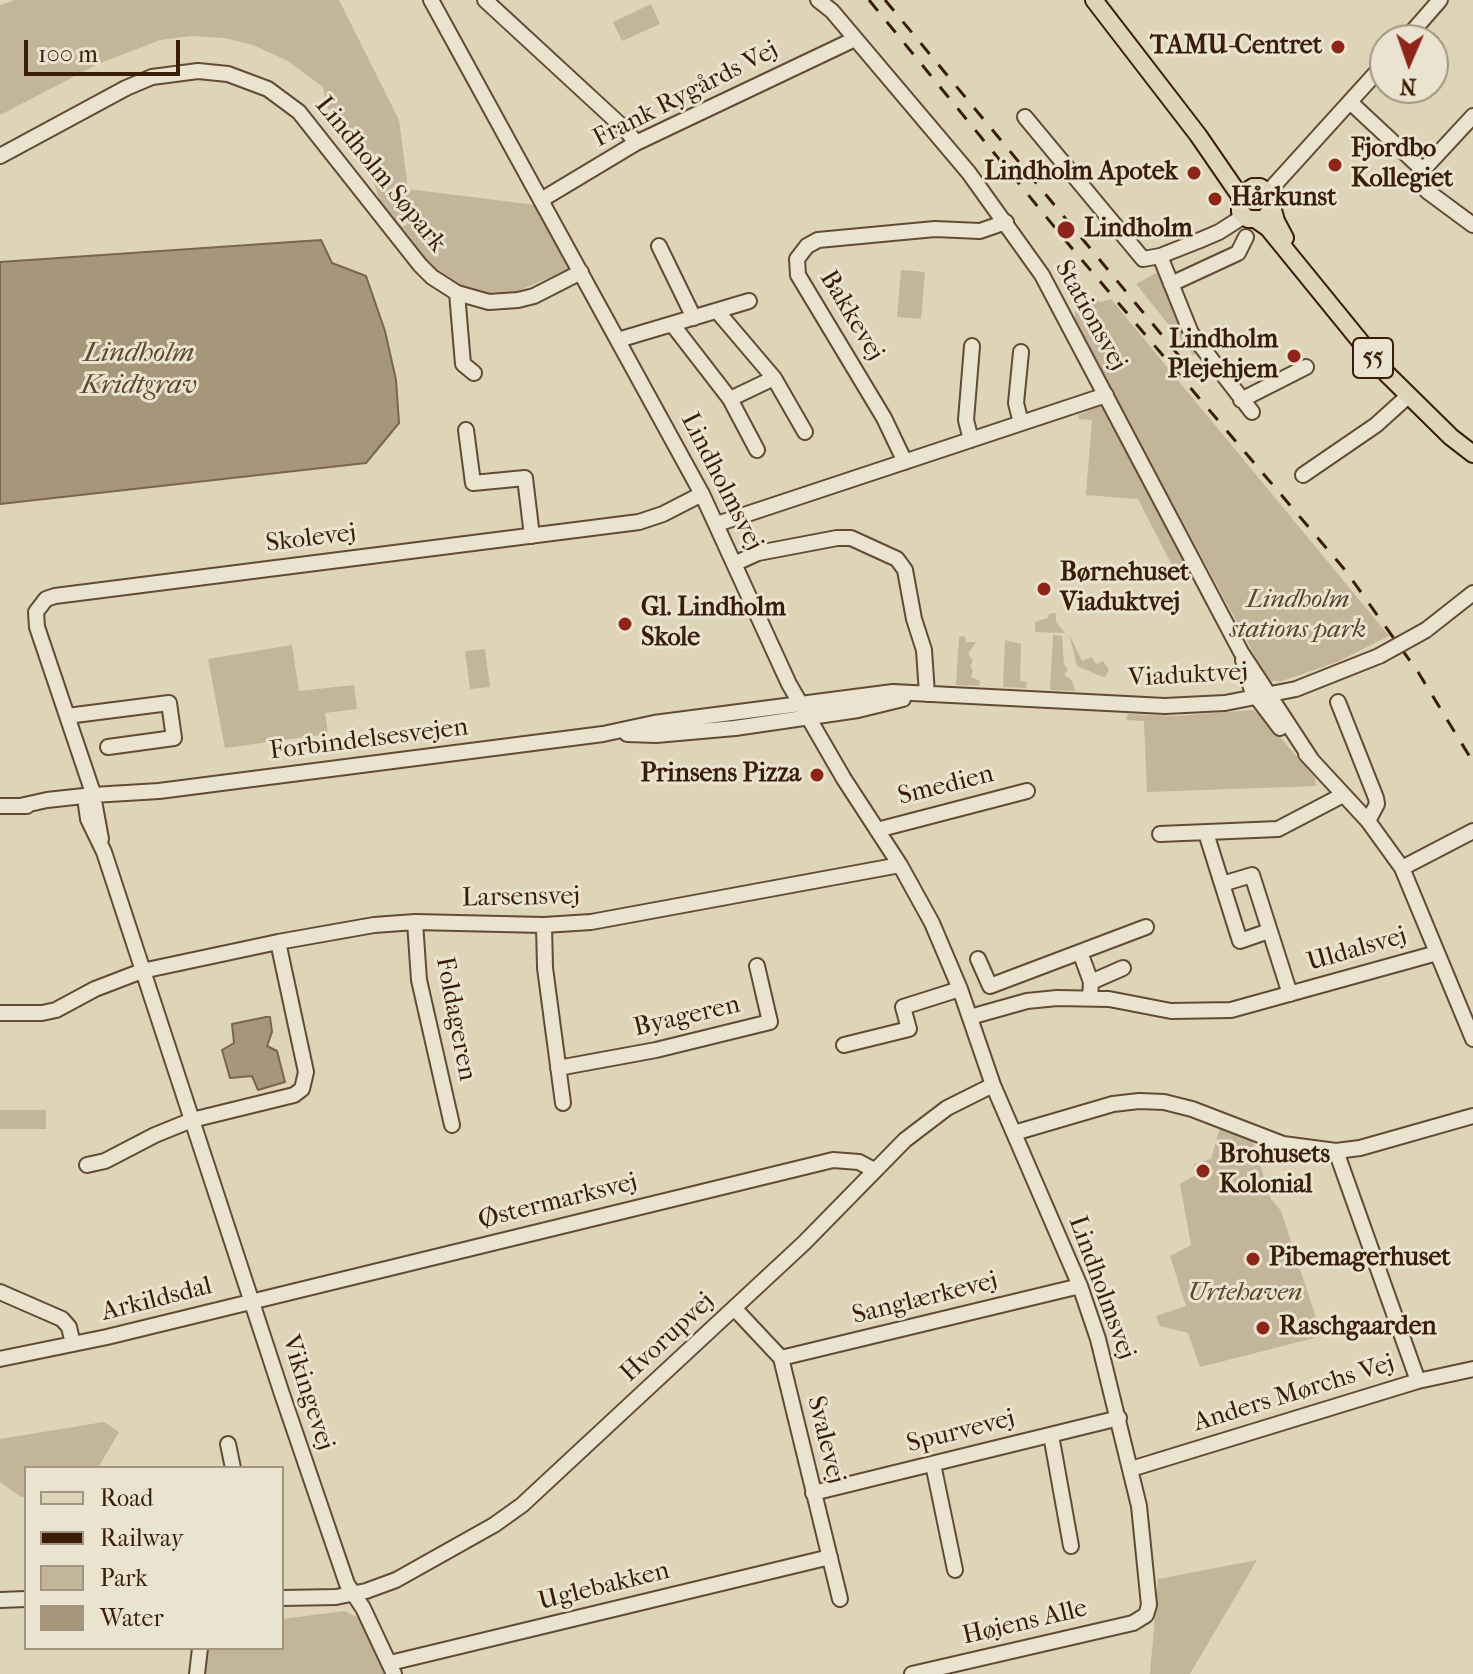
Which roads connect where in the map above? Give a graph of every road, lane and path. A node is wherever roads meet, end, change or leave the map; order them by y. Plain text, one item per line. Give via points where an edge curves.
1 (431, 0) edge
2 (485, 0) edge
3 (818, 0) edge
4 (1094, 0) edge
5 (1440, 0) edge
6 (1419, 24) edge
7 (855, 39) junction
8 (1369, 81) edge
9 (1350, 102) junction
10 (1473, 116) edge
11 (1025, 117) dead end
12 (636, 143) junction
13 (0, 156) edge
14 (1423, 170) junction
15 (1254, 192) junction
16 (541, 200) junction
17 (1258, 216) junction
18 (1006, 222) junction
19 (1473, 225) edge
20 (1246, 237) dead end
21 (659, 246) dead end
22 (1160, 256) junction
23 (581, 272) junction
24 (1171, 284) junction
25 (457, 293) junction
26 (749, 301) dead end
27 (717, 311) junction
28 (694, 318) junction
29 (672, 324) junction
30 (618, 340) junction
31 (972, 346) dead end
32 (1021, 352) dead end
33 (1306, 367) dead end
34 (474, 373) dead end
35 (774, 378) junction
36 (1106, 395) junction
37 (1408, 396) junction
38 (730, 399) junction
39 (1241, 400) junction
40 (1252, 412) dead end
41 (1021, 423) junction
42 (466, 430) dead end
43 (805, 432) dead end
44 (1451, 437) junction
45 (971, 440) junction
46 (757, 450) dead end
47 (1473, 454) edge
48 (905, 462) junction
49 (1473, 466) edge
50 (1303, 475) dead end
51 (702, 494) junction
52 (717, 524) junction
53 (532, 536) junction
54 (736, 563) junction
55 (1473, 593) edge
56 (927, 694) junction
57 (1263, 697) junction
58 (1338, 702) dead end
59 (800, 703) junction
60 (67, 716) junction
61 (808, 718) junction
62 (603, 734) junction
63 (108, 747) dead end
64 (1027, 791) dead end
65 (1343, 795) junction
66 (92, 801) junction
67 (0, 806) edge
68 (1368, 821) junction
69 (877, 830) junction
70 (1473, 831) edge
71 (1206, 833) junction
72 (1160, 834) dead end
73 (900, 865) junction
74 (1402, 868) junction
75 (1222, 884) junction
76 (415, 922) junction
77 (544, 925) junction
78 (1146, 927) dead end
79 (1269, 931) junction
80 (278, 942) junction
81 (1080, 952) junction
82 (1437, 953) junction
83 (978, 959) dead end
84 (757, 966) dead end
85 (1123, 968) dead end
86 (142, 971) junction
87 (960, 989) junction
88 (1091, 990) junction
89 (1290, 994) junction
90 (0, 1013) edge
91 (970, 1017) junction
92 (1473, 1039) edge
93 (844, 1045) dead end
94 (558, 1068) junction
95 (993, 1085) junction
96 (563, 1103) dead end
97 (1473, 1116) edge
98 (192, 1120) junction
99 (452, 1125) dead end
100 (1014, 1133) junction
101 (1336, 1151) junction
102 (87, 1165) dead end
103 (874, 1170) junction
104 (1080, 1286) junction
105 (0, 1292) edge
106 (252, 1301) junction
107 (735, 1309) junction
108 (73, 1344) junction
109 (781, 1358) junction
110 (0, 1359) edge
111 (1473, 1369) edge
112 (1418, 1381) junction
113 (1119, 1418) junction
114 (1051, 1435) junction
115 (228, 1444) dead end
116 (933, 1464) junction
117 (233, 1466) edge
118 (1131, 1469) junction
119 (813, 1493) junction
120 (1071, 1546) dead end
121 (830, 1557) junction
122 (955, 1570) dead end
123 (354, 1594) junction
124 (284, 1598) edge
125 (24, 1599) edge
126 (840, 1599) dead end
127 (0, 1600) edge
128 (1146, 1615) joint
129 (200, 1650) edge
130 (392, 1668) edge
131 (197, 1674) edge
132 (912, 1674) edge

1 - 16 street, Lindholmsvej
2 - 12 street
3 - 7 street, Stationsvej
4 - 15 main road, 55 via 1198,135
5 - 6 street
7 - 12 street, Frank Rygårds Vej
7 - 18 street, Stationsvej
8 - 9 street
9 - 14 street
9 - 15 street
10 - 14 street
11 - 22 street via 1143,259
12 - 16 street, Frank Rygårds Vej
13 - 25 street, Lindholm Søpark via 152,77 198,71 228,74 268,89 299,112 420,265
14 - 19 street via 1427,191
15 - 17 main road, 55 via 1272,201
15 - 17 main road, 55 via 1238,207
16 - 23 street, Lindholmsvej
17 - 22 street
17 - 37 main road, 55
18 - 36 street, Stationsvej via 1042,275
18 - 48 street, Bakkevej via 980,231 935,229 818,240 797,259 798,275
20 - 24 street via 1238,253
21 - 28 street
22 - 24 street
23 - 25 street, Lindholm Søpark via 518,300 489,302
23 - 30 street, Lindholmsvej
24 - 39 street via 1191,333
25 - 34 street via 463,364
26 - 27 street
27 - 28 street
27 - 35 street
28 - 29 street
29 - 30 street
29 - 38 street
30 - 51 street, Lindholmsvej
31 - 45 street via 966,420
32 - 41 street via 1016,403
33 - 39 street
35 - 38 street
35 - 43 street
36 - 41 street
36 - 57 street, Stationsvej
37 - 44 main road, 55
37 - 50 street
38 - 46 street
39 - 40 street
41 - 45 street
42 - 53 street via 473,483 525,478
44 - 47 main road, 55
44 - 49 main road, 55
45 - 48 street
48 - 52 street
51 - 52 street, Lindholmsvej
51 - 53 street, Skolevej via 639,522
52 - 54 street, Lindholmsvej
53 - 60 street, Skolevej via 55,596 40,605 35,619
54 - 56 street via 758,553 837,538 851,538 897,559 905,570 924,650
54 - 59 street, Lindholmsvej
55 - 57 street, Viaduktvej, bridge via 1426,630 1379,656
56 - 57 street, Viaduktvej via 1165,706
56 - 59 street, Viaduktvej via 893,692
56 - 61 street, Viaduktvej
57 - 65 street, Stationsvej
58 - 68 street via 1376,798
59 - 61 street, Lindholmsvej
59 - 62 street, Forbindelsesvejen
60 - 63 street via 169,703 174,738
60 - 66 street, Skolevej
61 - 62 street, Forbindelsesvejen via 705,732
61 - 69 street, Lindholmsvej
62 - 66 street, Forbindelsesvejen via 122,792
64 - 69 street, Smedien
65 - 68 street, Stationsvej
65 - 71 street via 1278,829
66 - 67 street, Forbindelsesvejen
66 - 86 street, Vikingevej
68 - 74 street, Stationsvej
69 - 73 street, Lindholmsvej
70 - 74 street
71 - 72 street
71 - 75 street, Uldalsvej
73 - 77 street, Larsensvej via 591,922
73 - 87 street, Lindholmsvej
74 - 82 street, Stationsvej
75 - 79 street, Uldalsvej via 1252,875
75 - 79 street, Uldalsvej via 1240,941
76 - 77 street, Larsensvej
76 - 80 street, Larsensvej
76 - 99 street, Foldageren via 419,980
77 - 94 street
78 - 81 street
79 - 89 street, Uldalsvej
80 - 86 street, Larsensvej
80 - 98 street via 306,1072 302,1089
81 - 83 street via 990,986
81 - 88 street
82 - 89 street, Uldalsvej
82 - 92 street, Stationsvej
84 - 94 street, Byageren via 770,1022
85 - 88 street, Uldalsvej
86 - 90 street via 56,1010
86 - 98 street, Vikingevej
87 - 91 street, Lindholmsvej
87 - 93 street via 903,1007 909,1029
88 - 89 street, Uldalsvej via 1171,1011 1198,1012 1231,1010
88 - 91 street, Uldalsvej
91 - 95 street, Lindholmsvej
94 - 96 street
95 - 100 street, Lindholmsvej
95 - 103 street, Hvorupvej via 926,1122
97 - 101 street
98 - 102 street
98 - 106 street, Vikingevej
100 - 101 street via 1113,1104 1151,1101 1192,1109 1283,1144
100 - 104 street, Lindholmsvej
101 - 112 street
103 - 106 street, Østermarksvej via 859,1162 833,1160
103 - 107 street, Hvorupvej
104 - 109 street, Sanglærkevej
104 - 113 street, Lindholmsvej
105 - 108 street, Arkildsdal via 62,1319
106 - 108 street, Arkildsdal
106 - 123 street, Vikingevej
107 - 109 street, Svalevej
107 - 123 street, Hvorupvej via 522,1505 396,1580
108 - 110 street, Arkildsdal
109 - 119 street, Svalevej
111 - 112 street, Anders Mørchs Vej
112 - 118 street, Anders Mørchs Vej
113 - 114 street, Spurvevej
113 - 118 street, Lindholmsvej
114 - 116 street, Spurvevej
114 - 120 street
115 - 117 street
116 - 119 street, Spurvevej
116 - 122 street
118 - 128 street, Lindholmsvej via 1142,1527
119 - 121 street, Svalevej
121 - 126 street, Svalevej
121 - 130 street, Uglebakken
123 - 124 street, Hvorupvej
123 - 130 street, Vikingevej
125 - 127 street
128 - 132 street, Højens Alle via 1133,1623
129 - 131 street

